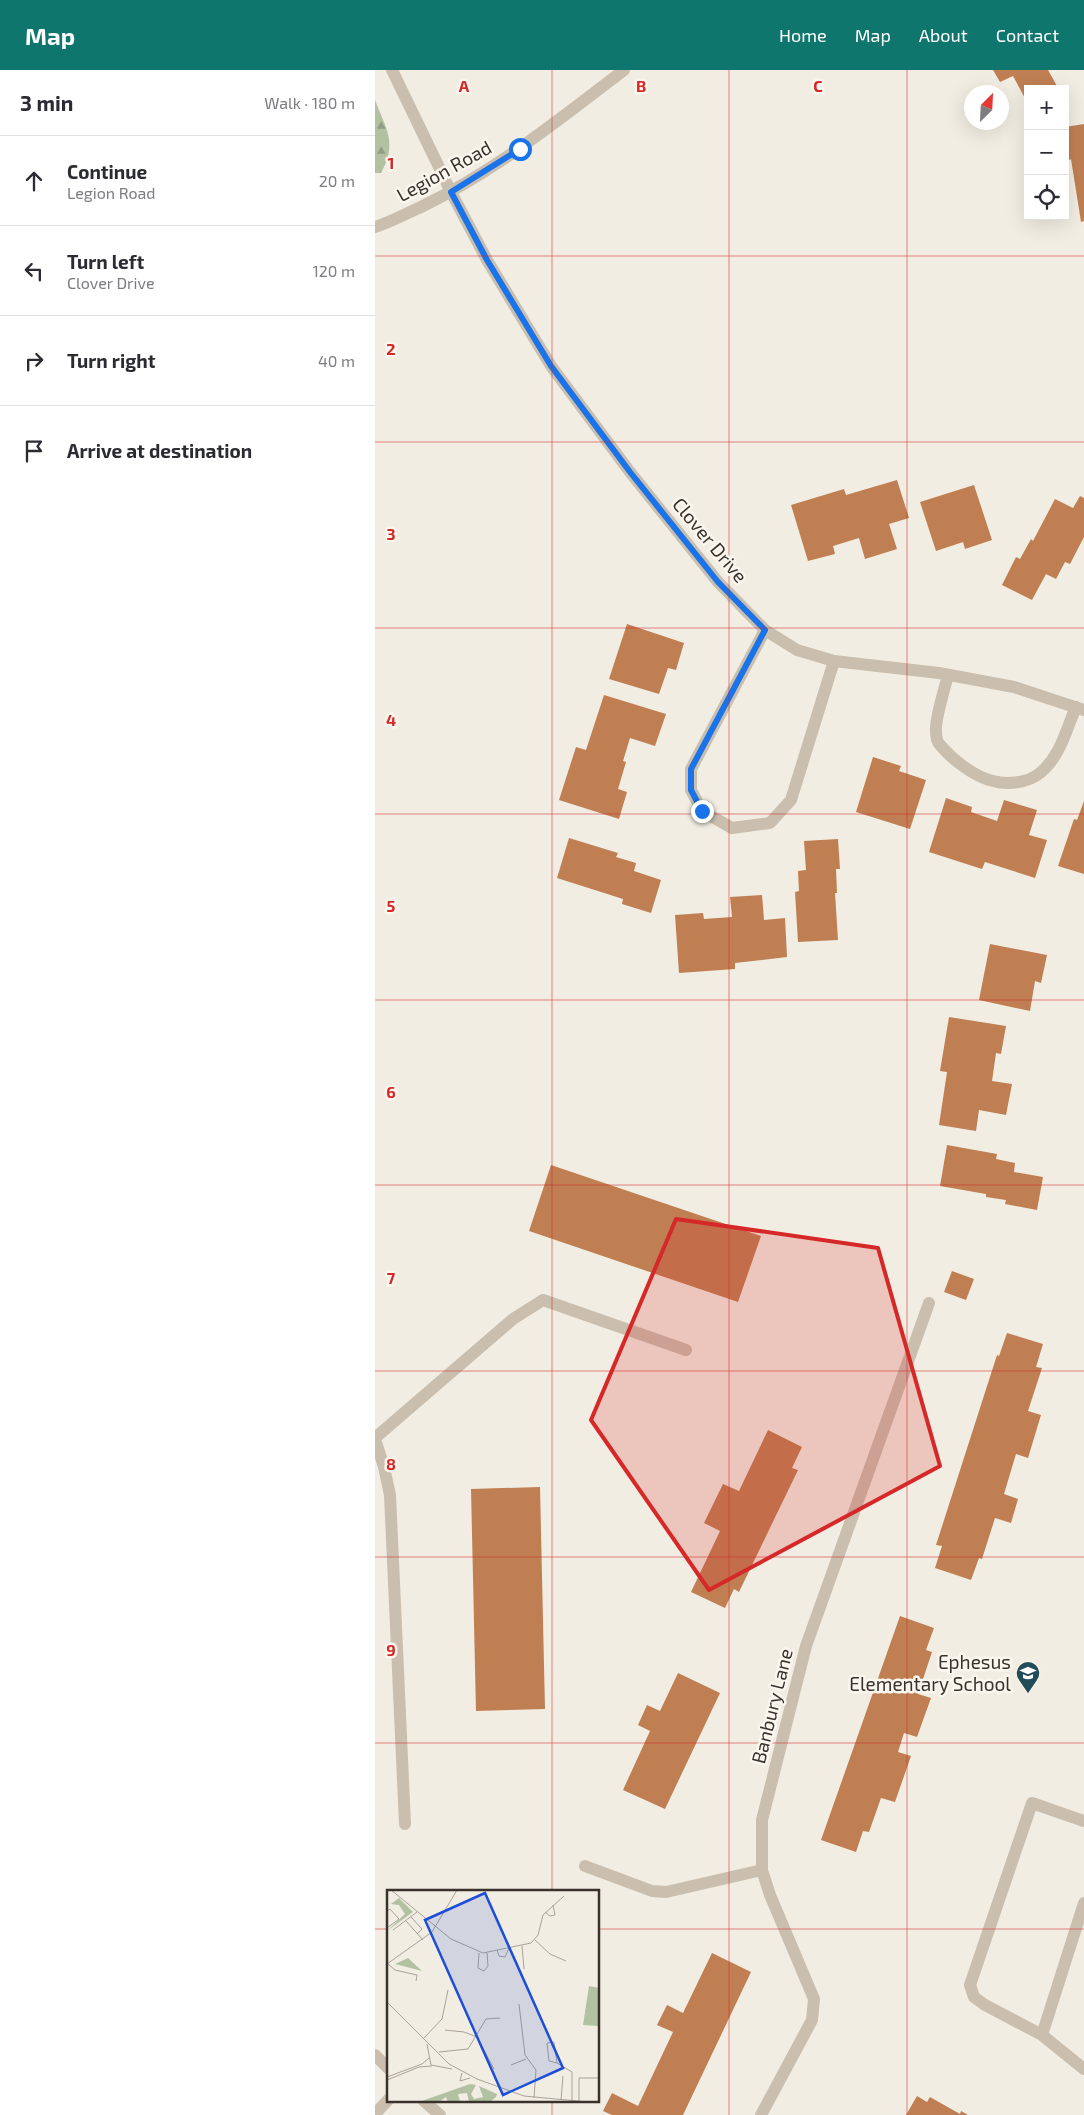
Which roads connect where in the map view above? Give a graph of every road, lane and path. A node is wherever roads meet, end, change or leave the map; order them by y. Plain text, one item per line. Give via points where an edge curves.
1 (393, 70) edge
2 (624, 70) edge
3 (451, 192) junction
4 (375, 227) edge
5 (765, 630) junction
6 (834, 661) junction
7 (948, 675) junction
8 (1080, 708) edge
9 (929, 1303) dead end
10 (686, 1350) dead end
11 (375, 1439) edge
12 (1084, 1820) edge
13 (405, 1824) dead end
14 (585, 1866) dead end
15 (762, 1870) junction
16 (1084, 1903) edge
17 (1042, 2035) junction
18 (375, 2055) edge
19 (387, 2067) edge
20 (1084, 2069) edge
21 (387, 2101) edge
22 (425, 2102) edge
23 (375, 2114) edge
24 (440, 2115) edge
25 (761, 2115) edge

1 - 3 street, Clover Drive
2 - 3 street, Legion Road via 520,149
3 - 4 street, Legion Road
3 - 5 street, Clover Drive via 487,260 551,366 718,582
5 - 6 street, Clover Drive via 797,650
5 - 6 street via 691,769 691,790 702,811 732,828 770,823 791,800
6 - 7 street, Clover Drive
7 - 8 street, Clover Drive via 1014,687
7 - 8 street via 935,729 938,743 965,767 993,781 1018,783 1039,775 1051,763
9 - 15 street, Banbury Lane via 806,1646 762,1820
10 - 11 street via 543,1300 513,1319
11 - 13 street via 390,1495
12 - 17 street via 1032,1802 970,1985 974,1997 985,2005
14 - 15 street via 652,1891 666,1892
15 - 25 street, Banbury Lane via 814,1999 812,2020
16 - 17 street
17 - 20 street
18 - 19 street
21 - 23 street
22 - 24 street

